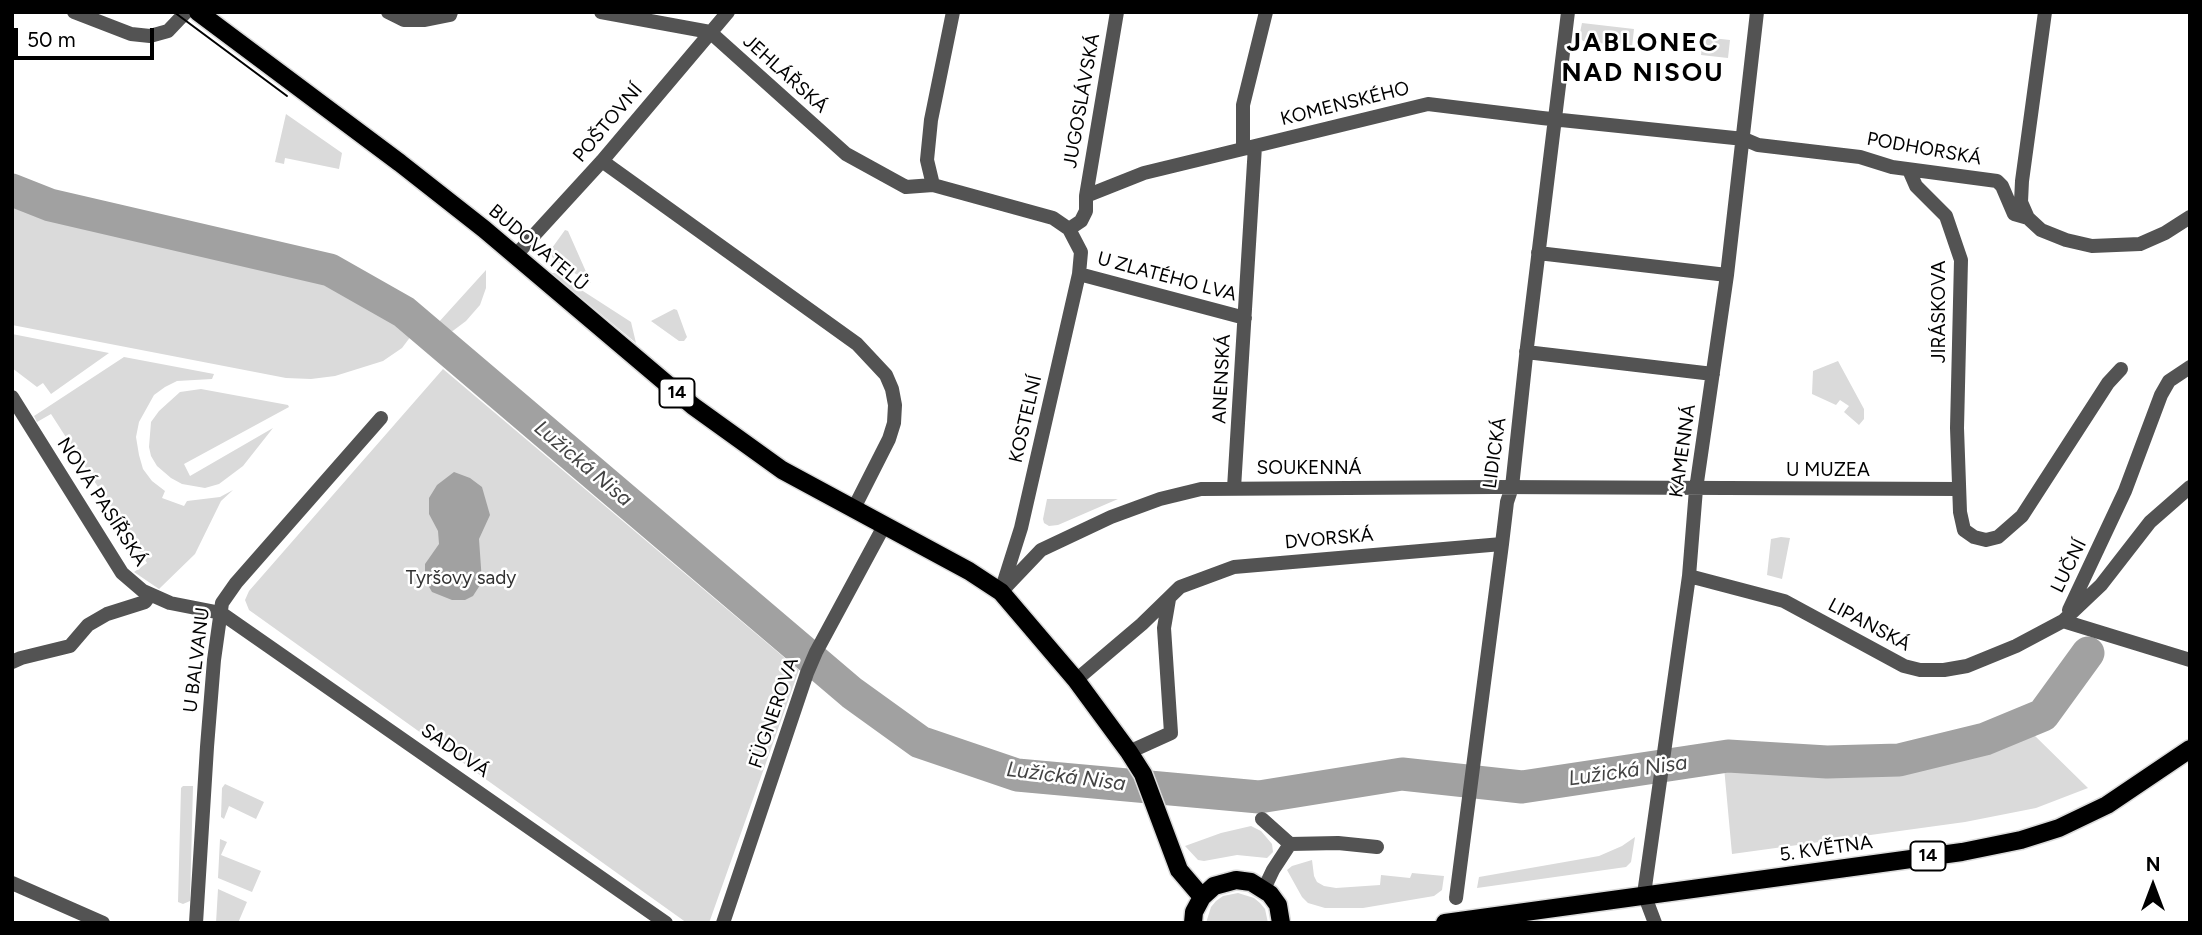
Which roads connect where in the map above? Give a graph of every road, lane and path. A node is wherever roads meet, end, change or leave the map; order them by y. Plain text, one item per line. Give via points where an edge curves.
1 (74, 12) edge
2 (186, 12) edge
3 (198, 12) edge
4 (388, 12) edge
5 (452, 12) edge
6 (601, 12) edge
7 (728, 12) edge
8 (953, 12) edge
9 (1117, 12) edge
10 (1266, 12) edge
11 (1568, 12) edge
12 (1757, 12) edge
13 (2045, 12) edge
14 (710, 33) junction
15 (1555, 119) junction
16 (1744, 139) junction
17 (1249, 148) junction
18 (602, 161) junction
19 (1909, 170) junction
20 (933, 185) junction
21 (1086, 196) junction
22 (2190, 217) edge
23 (2028, 218) junction
24 (1069, 229) junction
25 (1538, 253) junction
26 (515, 256) junction
27 (1079, 274) junction
28 (1727, 275) junction
29 (1245, 318) junction
30 (1526, 352) junction
31 (2190, 367) edge
32 (2122, 369) dead end
33 (1713, 374) junction
34 (12, 397) edge
35 (381, 418) dead end
36 (1512, 487) junction
37 (2190, 487) edge
38 (1234, 488) junction
39 (1696, 489) junction
40 (1959, 489) junction
41 (853, 510) junction
42 (884, 526) junction
43 (1502, 544) junction
44 (1689, 576) junction
45 (1001, 592) junction
46 (150, 595) junction
47 (1169, 599) junction
48 (220, 613) junction
49 (2063, 621) junction
50 (2190, 660) edge
51 (12, 662) edge
52 (1076, 680) junction
53 (2190, 749) edge
54 (1129, 752) junction
55 (1262, 819) dead end
56 (1290, 844) junction
57 (1377, 847) dead end
58 (12, 883) edge
59 (1264, 889) junction
60 (1208, 892) junction
61 (1644, 894) junction
62 (1456, 898) dead end
63 (1284, 921) edge
64 (103, 923) edge
65 (196, 923) edge
66 (666, 923) edge
67 (723, 923) edge
68 (1193, 923) edge
69 (1445, 923) edge
70 (1655, 923) edge

1 - 2 street via 131,34 150,36 168,31
3 - 26 main road, BUDOVATELŮ / 14 via 400,163
4 - 5 street via 404,20 425,20
6 - 14 street
7 - 14 street, POŠTOVNÍ
8 - 20 street via 931,120 927,160
9 - 21 street, JUGOSLÁVSKÁ
10 - 17 street, ANENSKÁ via 1243,105
11 - 15 street, LIDICKÁ
12 - 16 street, KAMENNÁ
13 - 23 street via 2022,181 2021,202
14 - 18 street, POŠTOVNÍ
14 - 20 street, JEHLÁŘSKÁ via 846,154 906,187
15 - 16 street, KOMENSKÉHO
15 - 17 street, KOMENSKÉHO via 1428,104
15 - 25 street, LIDICKÁ
16 - 19 street, PODHORSKÁ via 1758,145 1860,157
16 - 28 street, KAMENNÁ
17 - 21 street, KOMENSKÉHO via 1144,173
17 - 29 street, ANENSKÁ
18 - 26 street, POŠTOVNÍ
18 - 41 street via 858,344 886,375 895,405 894,423
19 - 23 street, PODHORSKÁ via 1997,181 2014,214
19 - 40 street, JIRÁSKOVA via 1916,186 1946,216 1961,260
20 - 24 street via 1053,218
21 - 24 street via 1082,221
22 - 23 street, PODHORSKÁ via 2140,244 2110,247 2066,240 2041,230
24 - 27 street, KOSTELNÍ via 1081,252
25 - 28 street
25 - 30 street, LIDICKÁ
26 - 41 main road, BUDOVATELŮ / 14 via 693,406 782,470
27 - 29 street, U ZLATÉHO LVA
27 - 45 street, KOSTELNÍ via 1021,528
28 - 33 street, KAMENNÁ
29 - 38 street, ANENSKÁ
30 - 33 street
30 - 36 street, LIDICKÁ
31 - 49 street, LUČNÍ via 2169,381 2161,395 2125,491
32 - 40 street via 2108,383 2022,516 1998,537 1986,540 1964,530
33 - 39 street, KAMENNÁ
34 - 46 street, NOVÁ PASÍŘSKÁ via 122,573
35 - 48 street, U BALVANU via 226,595
36 - 38 street, SOUKENNÁ
36 - 39 street, SOUKENNÁ
36 - 43 street, LIDICKÁ
37 - 49 street, LUČNÍ via 2150,522 2101,585
38 - 45 street, SOUKENNÁ via 1201,489 1111,517 1041,550
39 - 40 street, U MUZEA
39 - 44 street, KAMENNÁ
41 - 42 main road, BUDOVATELŮ / 14
42 - 45 main road, BUDOVATELŮ / 14
42 - 67 street, FÜGNEROVA via 807,673
43 - 47 street, DVORSKÁ via 1234,567 1180,587
43 - 62 street, LIDICKÁ
44 - 49 street, LIPANSKÁ via 1784,601 1920,670 1967,666
44 - 61 street, KAMENNÁ
45 - 52 main road, 14
46 - 48 street, NOVÁ PASÍŘSKÁ
46 - 51 street via 145,602 88,625 63,650
47 - 52 street, DVORSKÁ
47 - 54 street via 1164,628 1171,733
48 - 65 street, U BALVANU
48 - 66 street, SADOVÁ
49 - 50 street
52 - 54 main road, 14
53 - 61 main road, 5. KVĚTNA / 14 via 2107,805 2021,841
54 - 60 main road, 14 via 1143,774 1179,870
55 - 56 street
56 - 57 street
56 - 59 street
58 - 64 street
59 - 60 main road via 1236,880
59 - 63 main road
60 - 68 main road via 1194,912
61 - 69 main road, 5. KVĚTNA / 14
61 - 70 street

